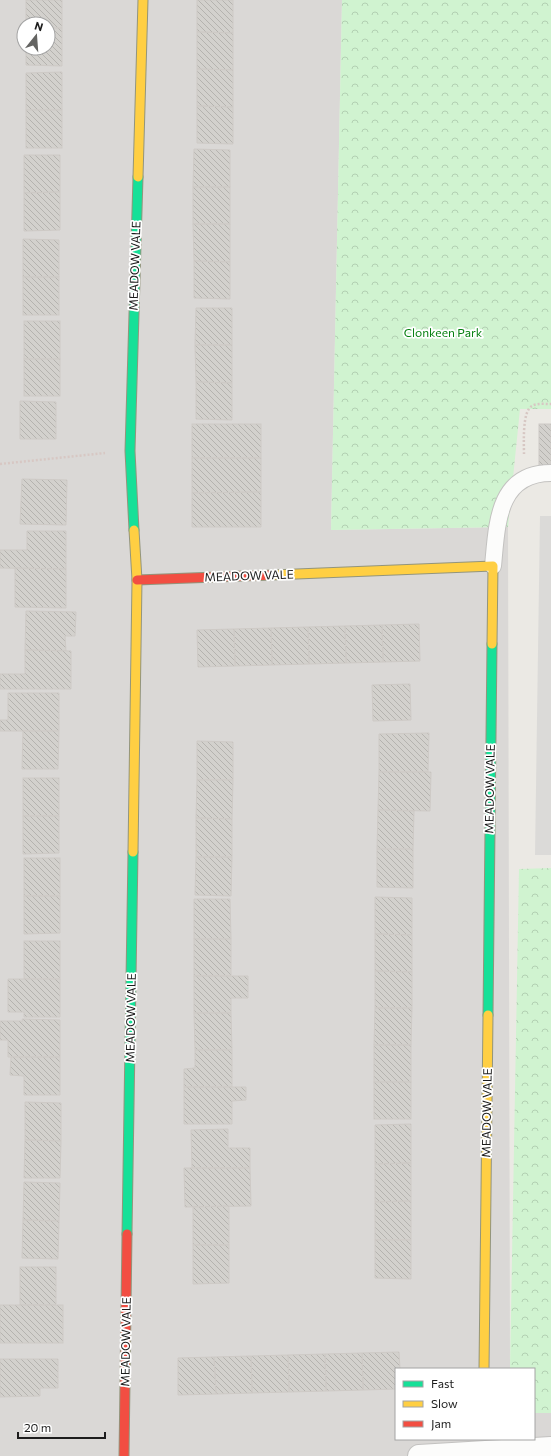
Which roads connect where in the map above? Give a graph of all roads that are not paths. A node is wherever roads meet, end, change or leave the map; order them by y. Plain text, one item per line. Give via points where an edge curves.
1 (143, 0) edge
2 (551, 473) edge
3 (492, 566) junction
4 (137, 580) junction
5 (484, 1368) edge
6 (551, 1448) edge
7 (484, 1449) edge
8 (124, 1456) edge
9 (419, 1456) edge

1 - 4 street, MEADOW VALE via 130,451
2 - 3 lane via 535,474 522,479 503,504 498,518
3 - 4 street, MEADOW VALE
3 - 5 street, MEADOW VALE
4 - 8 street, MEADOW VALE
6 - 7 street
7 - 9 street

